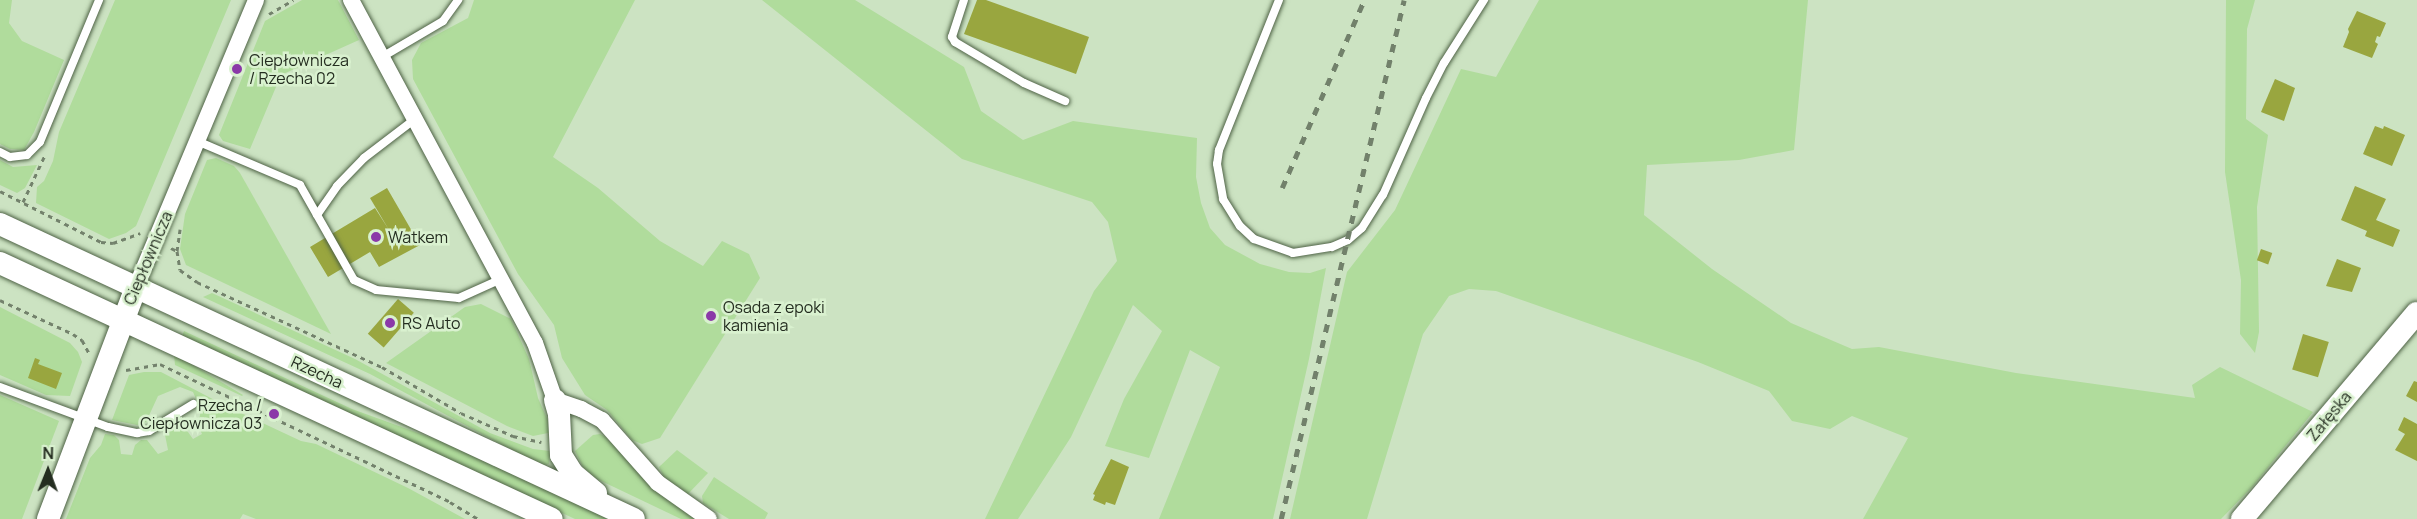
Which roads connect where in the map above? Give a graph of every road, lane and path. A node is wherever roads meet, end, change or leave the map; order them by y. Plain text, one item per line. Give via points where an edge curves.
1 (99, 0) edge
2 (256, 0) edge
3 (293, 0) edge
4 (351, 0) edge
5 (458, 0) edge
6 (964, 0) edge
7 (1279, 0) edge
8 (1484, 0) edge
9 (264, 18) dead end
10 (382, 57) junction
11 (1065, 101) dead end
12 (415, 119) junction
13 (197, 141) junction
14 (40, 142) junction
15 (0, 152) edge
16 (0, 191) edge
17 (23, 202) junction
18 (317, 215) junction
19 (0, 224) edge
20 (148, 237) dead end
21 (167, 246) dead end
22 (0, 263) edge
23 (501, 279) junction
24 (136, 287) junction
25 (0, 300) edge
26 (2417, 313) edge
27 (122, 320) junction
28 (94, 358) dead end
29 (116, 367) dead end
30 (0, 387) edge
31 (555, 400) junction
32 (193, 404) dead end
33 (85, 418) junction
34 (561, 443) junction
35 (626, 515) edge
36 (48, 519) edge
37 (478, 519) edge
38 (552, 519) edge
39 (709, 519) edge
40 (2242, 519) edge

1 - 14 lane
2 - 13 street, Ciepłownicza
3 - 9 path
4 - 10 street
5 - 10 lane via 443,21
6 - 11 lane via 952,37 955,42 1024,83
7 - 8 lane via 1222,141 1217,164 1223,199 1239,226 1254,239 1293,253 1332,247 1362,228 1383,195 1444,63
10 - 12 street
12 - 18 lane via 364,158 337,186
12 - 23 street
13 - 18 lane via 300,185
13 - 24 street, Ciepłownicza
14 - 15 lane via 27,155 10,157
14 - 17 path via 46,153
16 - 17 path
17 - 20 path via 101,242 113,243 140,233
18 - 23 lane via 354,280 376,290 459,298
19 - 24 main road, Rzecha
21 - 34 path via 177,251 180,270 197,282 382,367 461,413 513,436
22 - 27 main road, Rzecha
23 - 31 street via 543,363
24 - 27 main road, Ciepłownicza
24 - 35 main road, Rzecha
25 - 28 path via 73,334
26 - 40 main road, Załęska
27 - 33 main road, Ciepłownicza
27 - 38 main road, Rzecha
29 - 37 path via 126,370 160,364 450,501
30 - 33 lane
31 - 34 main road
31 - 39 street via 602,420 658,483
32 - 33 lane via 148,431 136,433
33 - 36 main road, Ciepłownicza
34 - 35 main road via 561,455 573,474

